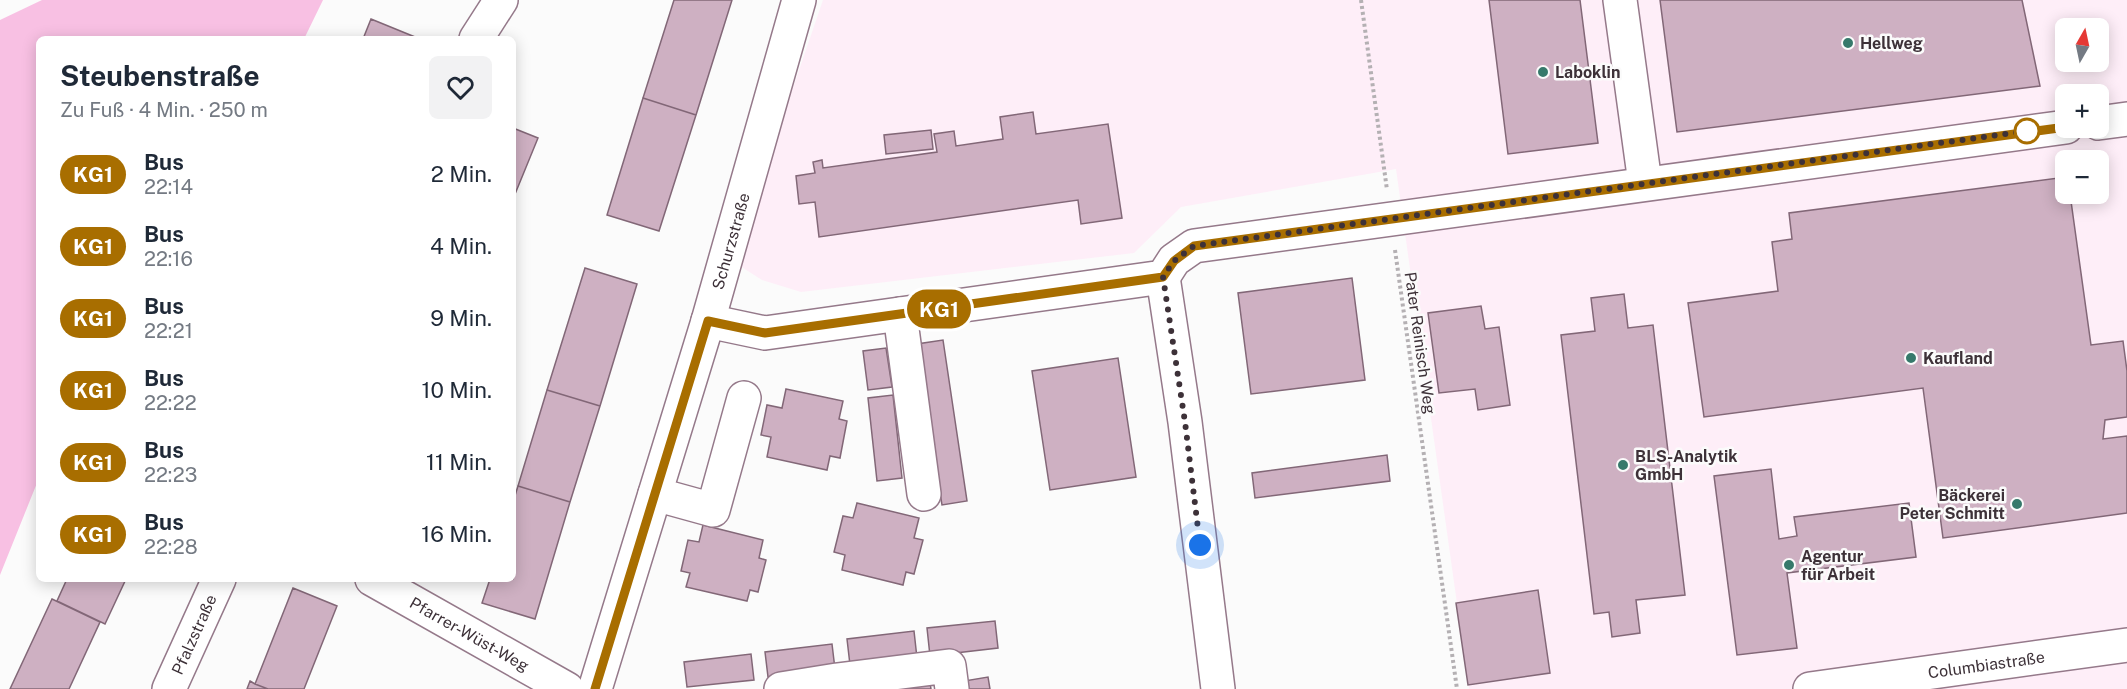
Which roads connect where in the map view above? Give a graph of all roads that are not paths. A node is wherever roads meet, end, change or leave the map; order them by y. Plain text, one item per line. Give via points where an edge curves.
1 (501, 0) edge
2 (799, 0) edge
3 (1620, 0) edge
4 (478, 36) edge
5 (2127, 119) edge
6 (2109, 121) edge
7 (2055, 128) edge
8 (1645, 183) junction
9 (1163, 277) junction
10 (900, 314) junction
11 (708, 321) junction
12 (744, 398) dead end
13 (655, 494) junction
14 (924, 494) dead end
15 (218, 582) edge
16 (377, 582) edge
17 (2127, 645) edge
18 (860, 683) edge
19 (169, 689) edge
20 (567, 689) edge
21 (595, 689) edge
22 (782, 689) edge
23 (952, 689) edge
24 (1218, 689) edge
25 (1810, 689) edge

1 - 4 street
2 - 11 street, Schurzstraße
3 - 8 street
5 - 6 street
7 - 8 street
8 - 9 street via 1194,246 1174,261
9 - 10 street
9 - 24 street
10 - 11 street via 765,333
10 - 14 street
11 - 13 street, Schurzstraße
12 - 13 street via 713,510
13 - 21 street, Schurzstraße
15 - 19 street, Pfalzstraße
16 - 20 street, Pfarrer-Wüst-Weg
17 - 25 street, Columbiastraße
18 - 22 street
18 - 23 street via 949,666

